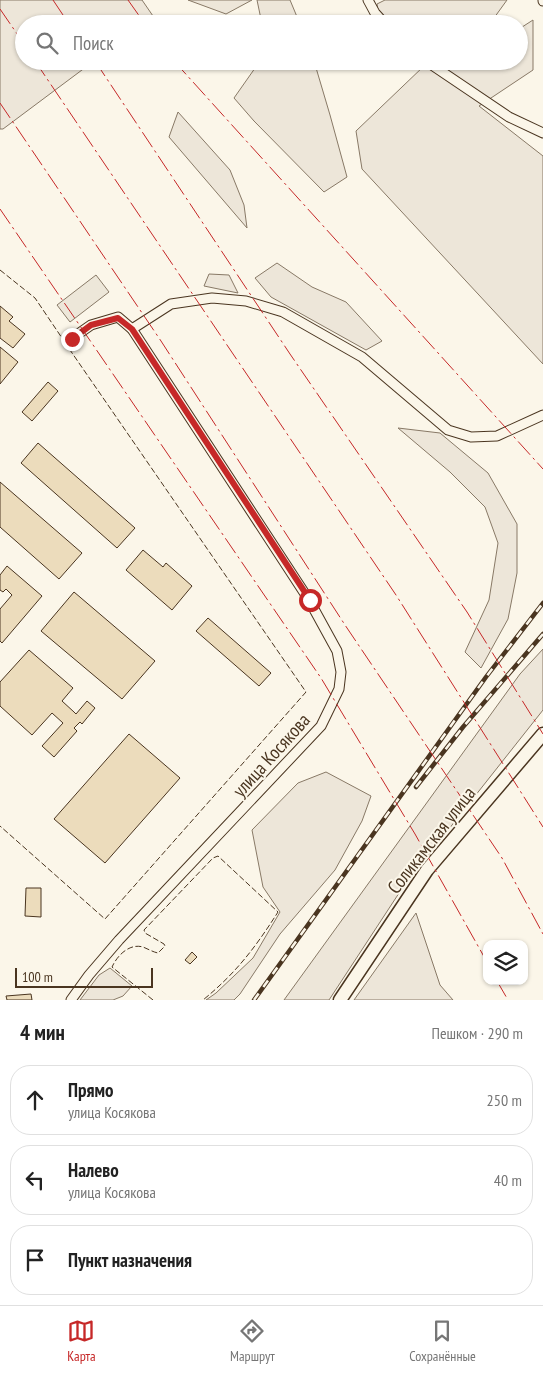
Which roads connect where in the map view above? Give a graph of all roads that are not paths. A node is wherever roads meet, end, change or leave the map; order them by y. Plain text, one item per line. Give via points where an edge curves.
1 (368, 0) edge
2 (376, 15) edge
3 (439, 70) edge
4 (543, 133) edge
5 (132, 329) junction
6 (72, 339) dead end
7 (543, 415) edge
8 (543, 734) edge
9 (71, 1000) edge
10 (340, 1000) edge

1 - 2 street
3 - 4 street via 509,117
5 - 6 street via 118,318 91,325
5 - 7 street via 171,304 212,298 246,301 283,312 362,357 448,430 471,437 497,436
5 - 9 street, улица Косякова via 310,600 337,651 340,689 321,726 119,940
8 - 10 main road, Соликамская улица via 427,870

